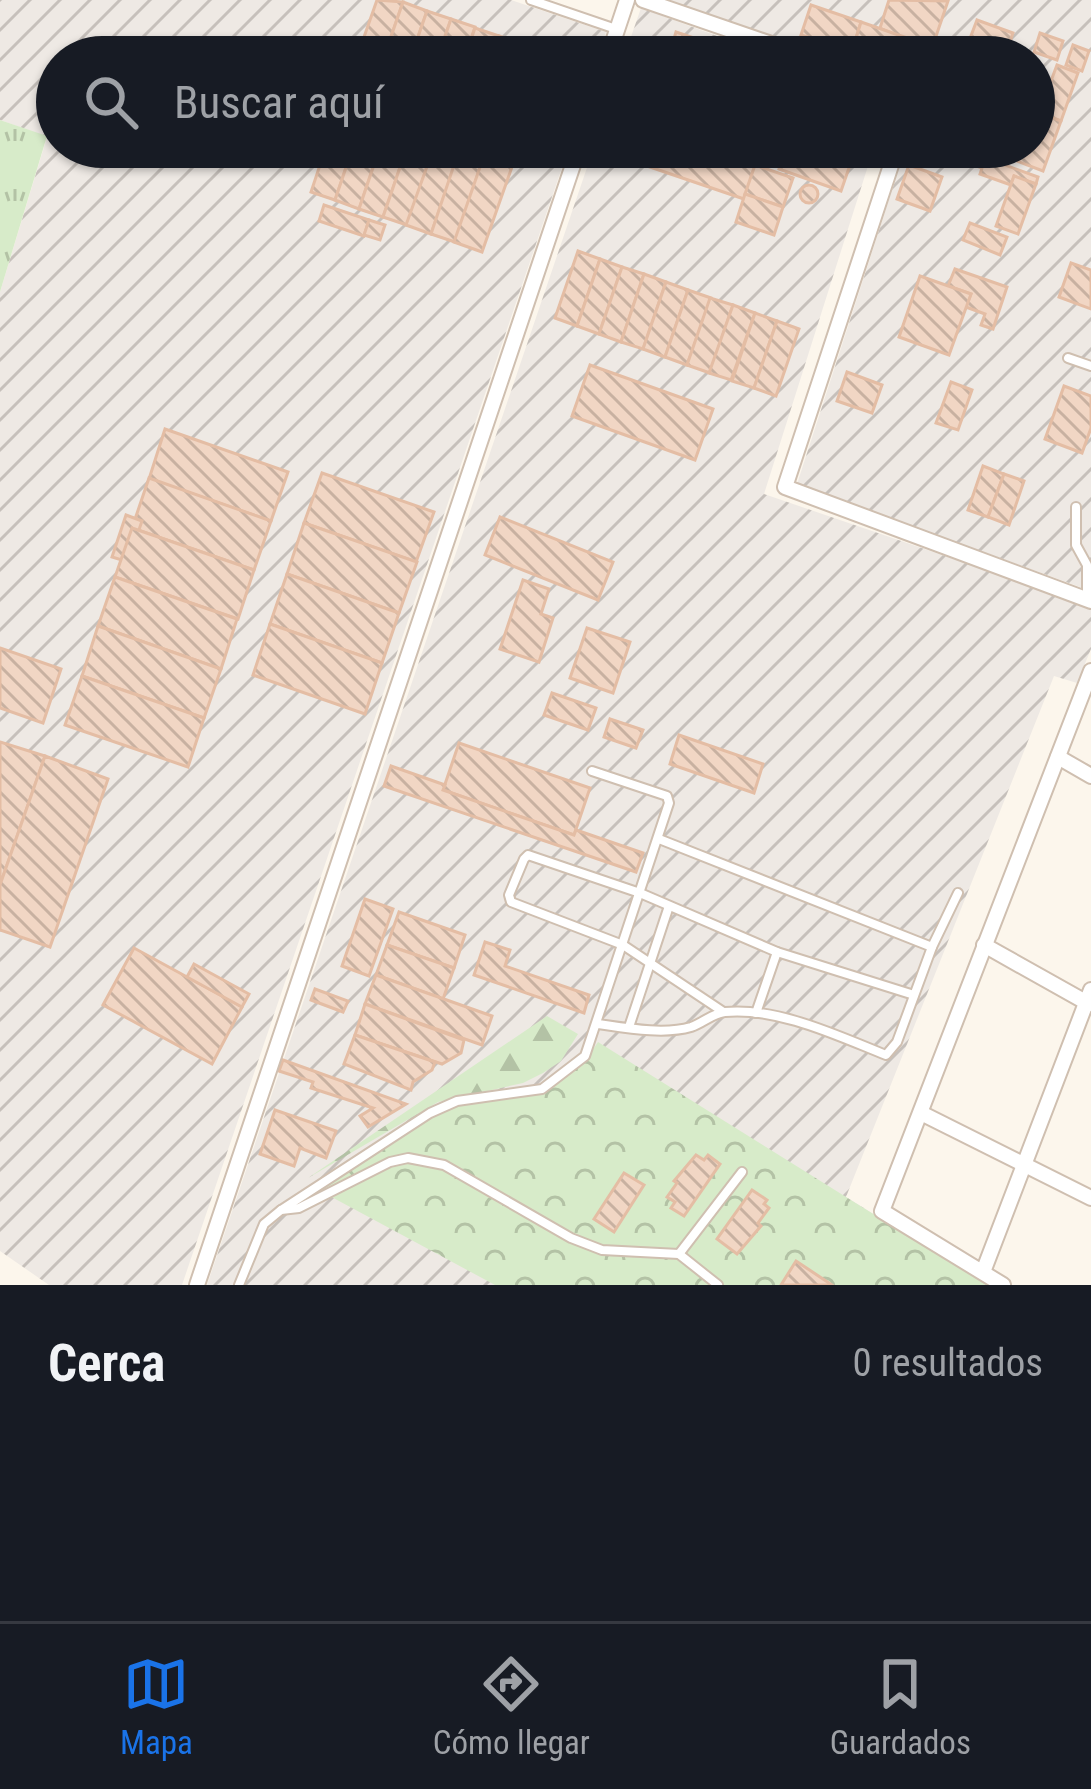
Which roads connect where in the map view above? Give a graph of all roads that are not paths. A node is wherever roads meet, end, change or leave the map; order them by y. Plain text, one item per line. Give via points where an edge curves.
1 (531, 0) edge
2 (627, 0) edge
3 (643, 0) edge
4 (617, 30) junction
5 (615, 36) edge
6 (748, 36) edge
7 (572, 168) edge
8 (890, 168) edge
9 (1068, 358) dead end
10 (1091, 366) edge
11 (1076, 506) dead end
12 (1089, 600) edge
13 (1091, 671) edge
14 (1058, 757) junction
15 (592, 770) dead end
16 (1091, 776) edge
17 (659, 839) junction
18 (640, 893) junction
19 (958, 893) dead end
20 (669, 905) junction
21 (623, 945) junction
22 (984, 945) junction
23 (932, 947) junction
24 (777, 952) junction
25 (652, 961) junction
26 (914, 995) junction
27 (1090, 999) edge
28 (722, 1011) junction
29 (756, 1013) junction
30 (598, 1024) junction
31 (629, 1027) junction
32 (921, 1113) junction
33 (1024, 1164) junction
34 (742, 1172) dead end
35 (1091, 1198) edge
36 (281, 1210) junction
37 (679, 1254) junction
38 (983, 1272) junction
39 (201, 1283) edge
40 (239, 1285) edge
41 (718, 1285) edge
42 (1003, 1285) edge

1 - 4 lane
2 - 4 street
3 - 6 street
4 - 5 street
7 - 39 street
8 - 12 street via 784,487
9 - 10 lane
11 - 12 lane
13 - 14 street
14 - 16 street
14 - 22 street
15 - 17 lane via 667,796
17 - 18 lane
17 - 23 lane
18 - 20 lane
18 - 21 lane
18 - 21 lane via 528,855 508,895
19 - 23 lane
20 - 24 lane
20 - 25 lane
21 - 25 lane
21 - 30 lane
22 - 27 street
22 - 32 street
23 - 26 lane
24 - 26 lane
24 - 29 lane
25 - 28 lane
25 - 31 lane
26 - 29 lane via 886,1054
27 - 33 street
28 - 29 lane
28 - 31 lane via 690,1027
30 - 31 lane
30 - 36 lane via 585,1056 554,1082 430,1113
32 - 33 street
32 - 38 street via 882,1211
33 - 35 street
33 - 38 street
34 - 37 lane
36 - 37 lane via 408,1158 443,1165 602,1250
36 - 40 lane via 263,1224
37 - 41 lane
38 - 42 street

